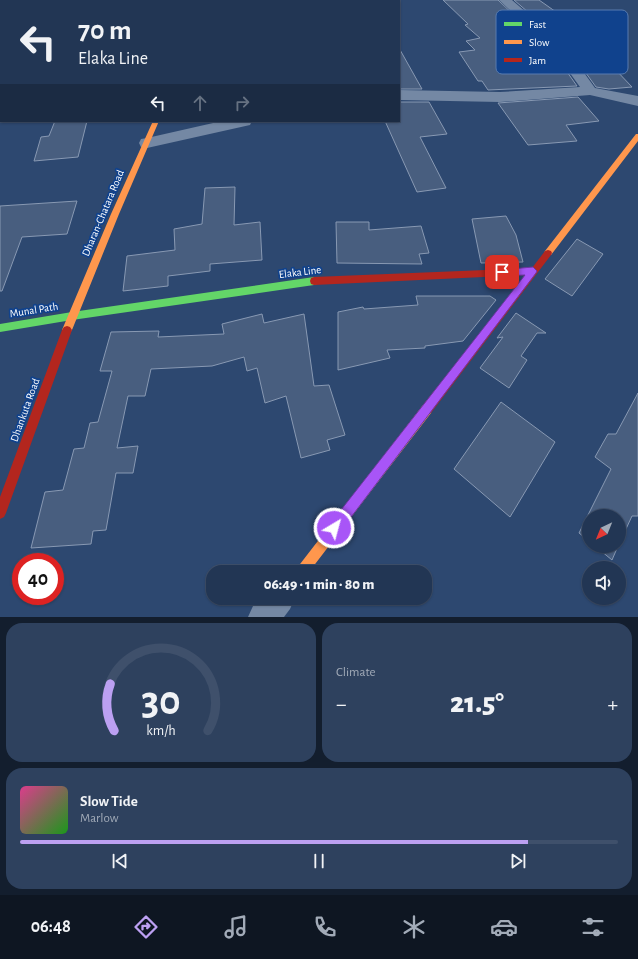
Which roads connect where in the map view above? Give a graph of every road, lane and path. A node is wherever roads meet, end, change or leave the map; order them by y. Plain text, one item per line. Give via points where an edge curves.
1 (505, 0) edge
2 (516, 10) edge
3 (578, 74) edge
4 (590, 91) junction
5 (400, 95) edge
6 (638, 101) edge
7 (156, 122) edge
8 (240, 122) edge
9 (638, 136) edge
10 (147, 143) junction
11 (533, 271) junction
12 (72, 316) junction
13 (0, 328) edge
14 (0, 513) edge
15 (306, 565) edge
16 (273, 605) edge
17 (264, 617) edge

1 - 2 street
3 - 4 street
4 - 5 street via 500,97
4 - 6 street
7 - 10 street, Dharan-Chatara Road
8 - 10 street
9 - 11 street
10 - 12 street, Dharan-Chatara Road
11 - 12 street, Elaka Line via 314,281
11 - 15 street
12 - 13 street, Munal Path
12 - 14 street, Dhankuta Road
16 - 17 street

